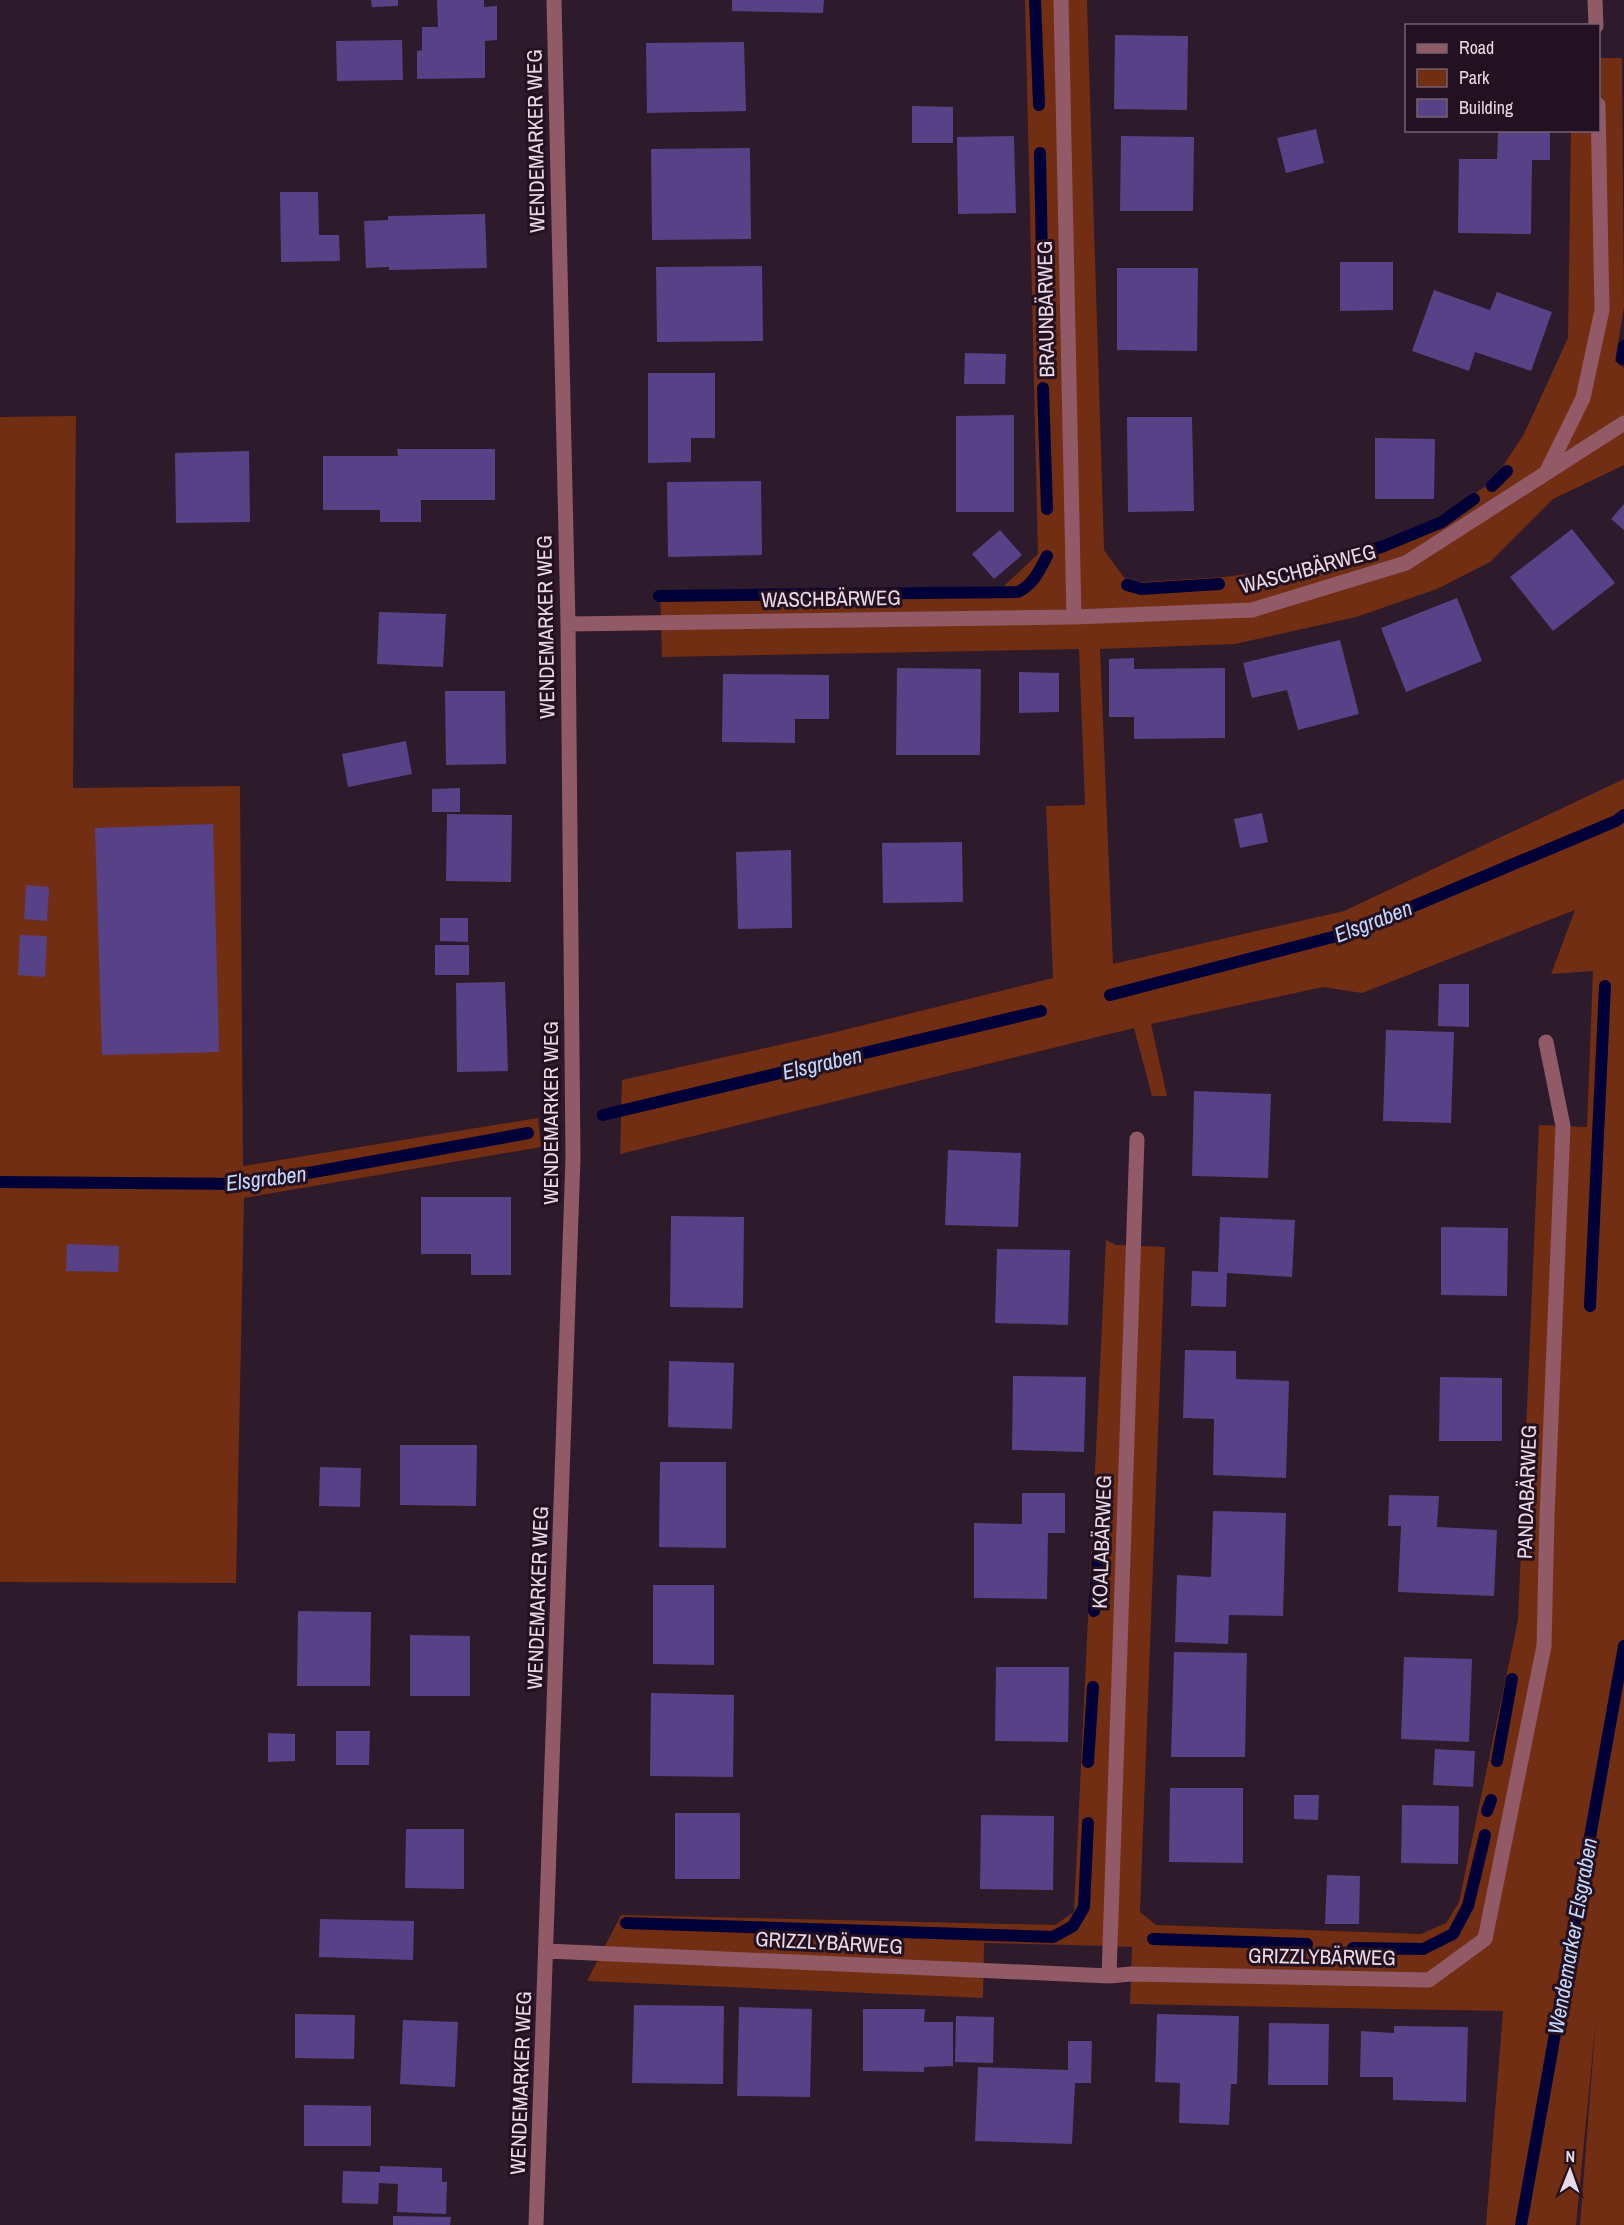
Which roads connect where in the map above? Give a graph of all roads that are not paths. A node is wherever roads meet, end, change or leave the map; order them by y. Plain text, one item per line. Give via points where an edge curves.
1 (554, 0) edge
2 (1061, 0) edge
3 (1595, 0) edge
4 (1596, 24) edge
5 (1599, 132) edge
6 (1624, 423) edge
7 (1546, 473) junction
8 (1074, 617) junction
9 (568, 624) junction
10 (1546, 1042) dead end
11 (1137, 1139) dead end
12 (1485, 1939) joint
13 (547, 1951) junction
14 (1110, 1976) junction
15 (536, 2225) edge

1 - 9 street, WENDEMARKER WEG
2 - 8 street, BRAUNBÄRWEG
3 - 4 street
5 - 7 street via 1602,309 1583,398
6 - 7 street, WASCHBÄRWEG
7 - 8 street, WASCHBÄRWEG via 1406,563 1252,610
8 - 9 street, WASCHBÄRWEG
9 - 13 street, WENDEMARKER WEG via 573,1158
10 - 12 street, PANDABÄRWEG via 1563,1126 1544,1646
11 - 14 street, KOALABÄRWEG
12 - 14 street, GRIZZLYBÄRWEG via 1429,1980
13 - 14 street, GRIZZLYBÄRWEG
13 - 15 street, WENDEMARKER WEG

